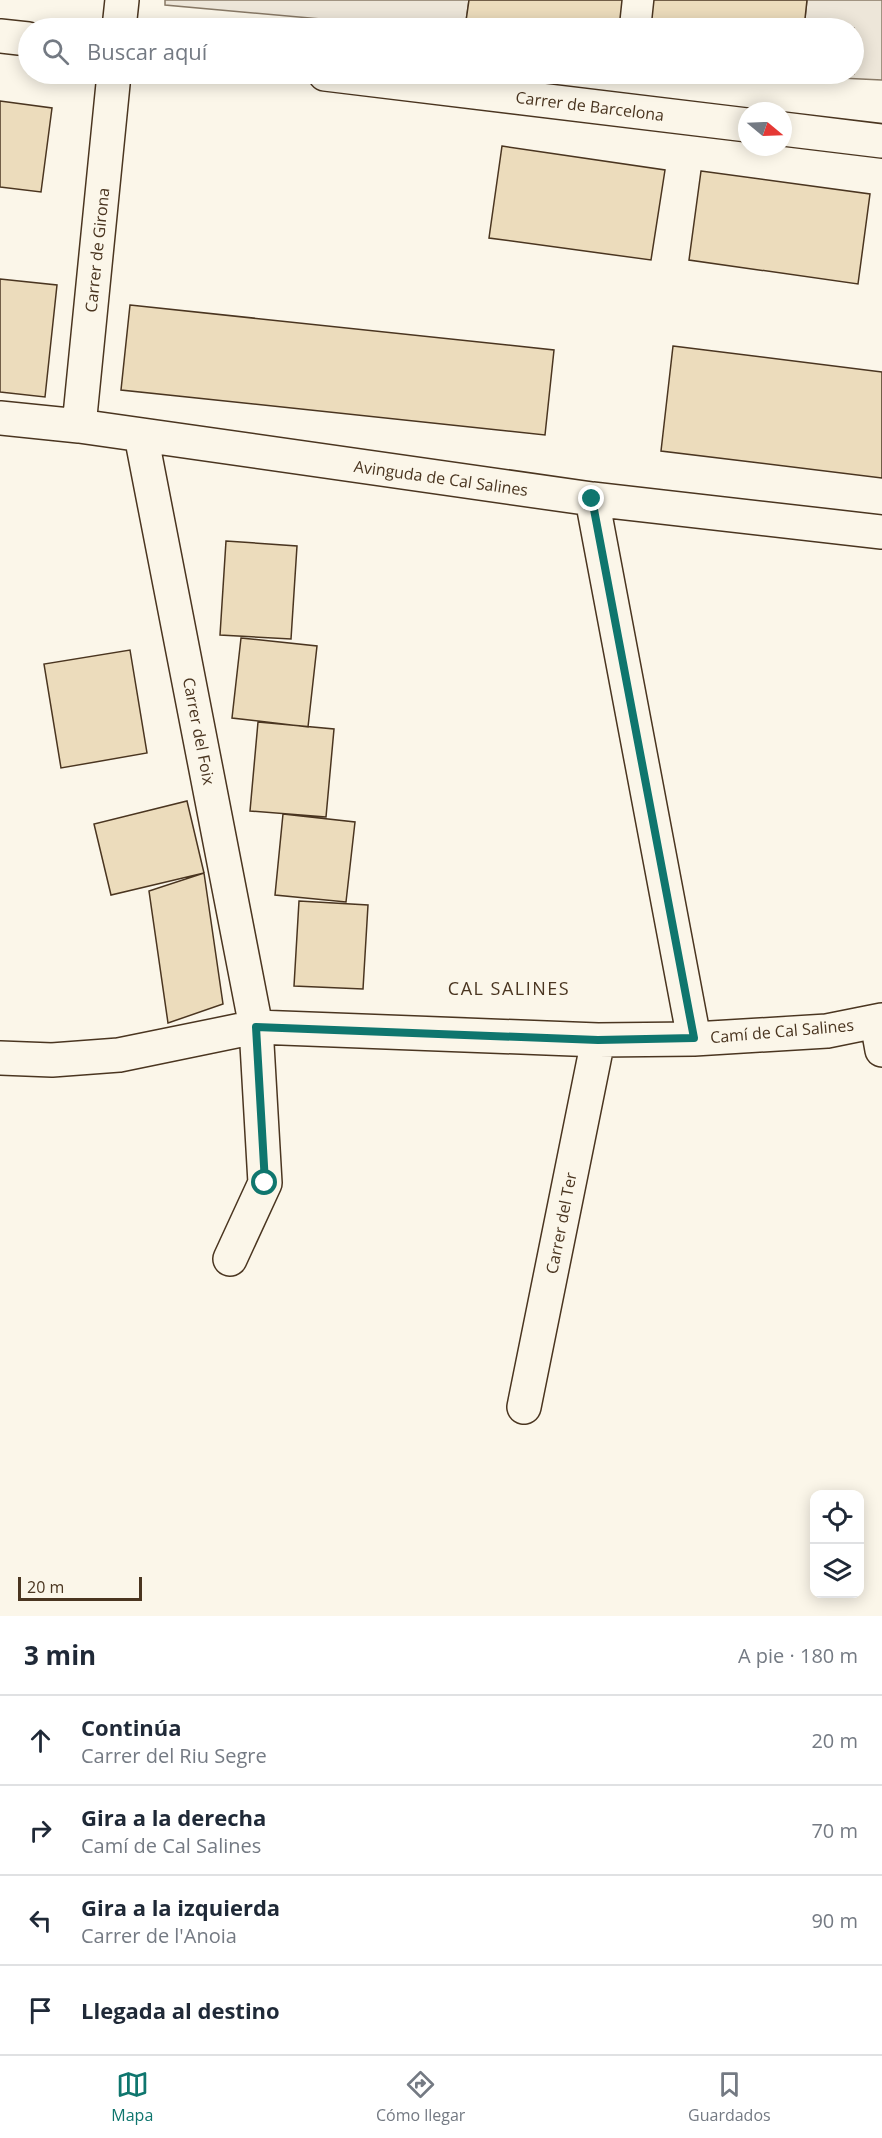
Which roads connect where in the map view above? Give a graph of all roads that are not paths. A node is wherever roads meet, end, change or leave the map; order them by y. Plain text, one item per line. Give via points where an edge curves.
1 (122, 0) edge
2 (120, 18) edge
3 (0, 36) edge
4 (18, 38) edge
5 (113, 84) edge
6 (408, 84) edge
7 (738, 124) edge
8 (792, 130) edge
9 (882, 141) edge
10 (0, 418) edge
11 (79, 426) junction
12 (141, 435) junction
13 (592, 499) junction
14 (882, 532) edge
15 (256, 1027) junction
16 (880, 1031) edge
17 (694, 1038) junction
18 (598, 1040) junction
19 (0, 1058) edge
20 (230, 1259) dead end
21 (524, 1407) dead end

1 - 2 street
3 - 4 street
5 - 11 street, Carrer de Girona
6 - 7 street, Carrer de Barcelona
8 - 9 street
10 - 11 street, Avinguda de Cal Salines
11 - 12 street, Avinguda de Cal Salines
12 - 13 street, Avinguda de Cal Salines
12 - 15 street, Carrer del Foix
13 - 14 street, Avinguda de Cal Salines
13 - 17 street
15 - 18 street, Camí de Cal Salines
15 - 19 street, Camí de Cal Salines via 119,1055 52,1060
15 - 20 street, Carrer del Foix via 265,1183
16 - 17 street, Camí de Cal Salines
17 - 18 street, Camí de Cal Salines
18 - 21 street, Carrer del Ter

